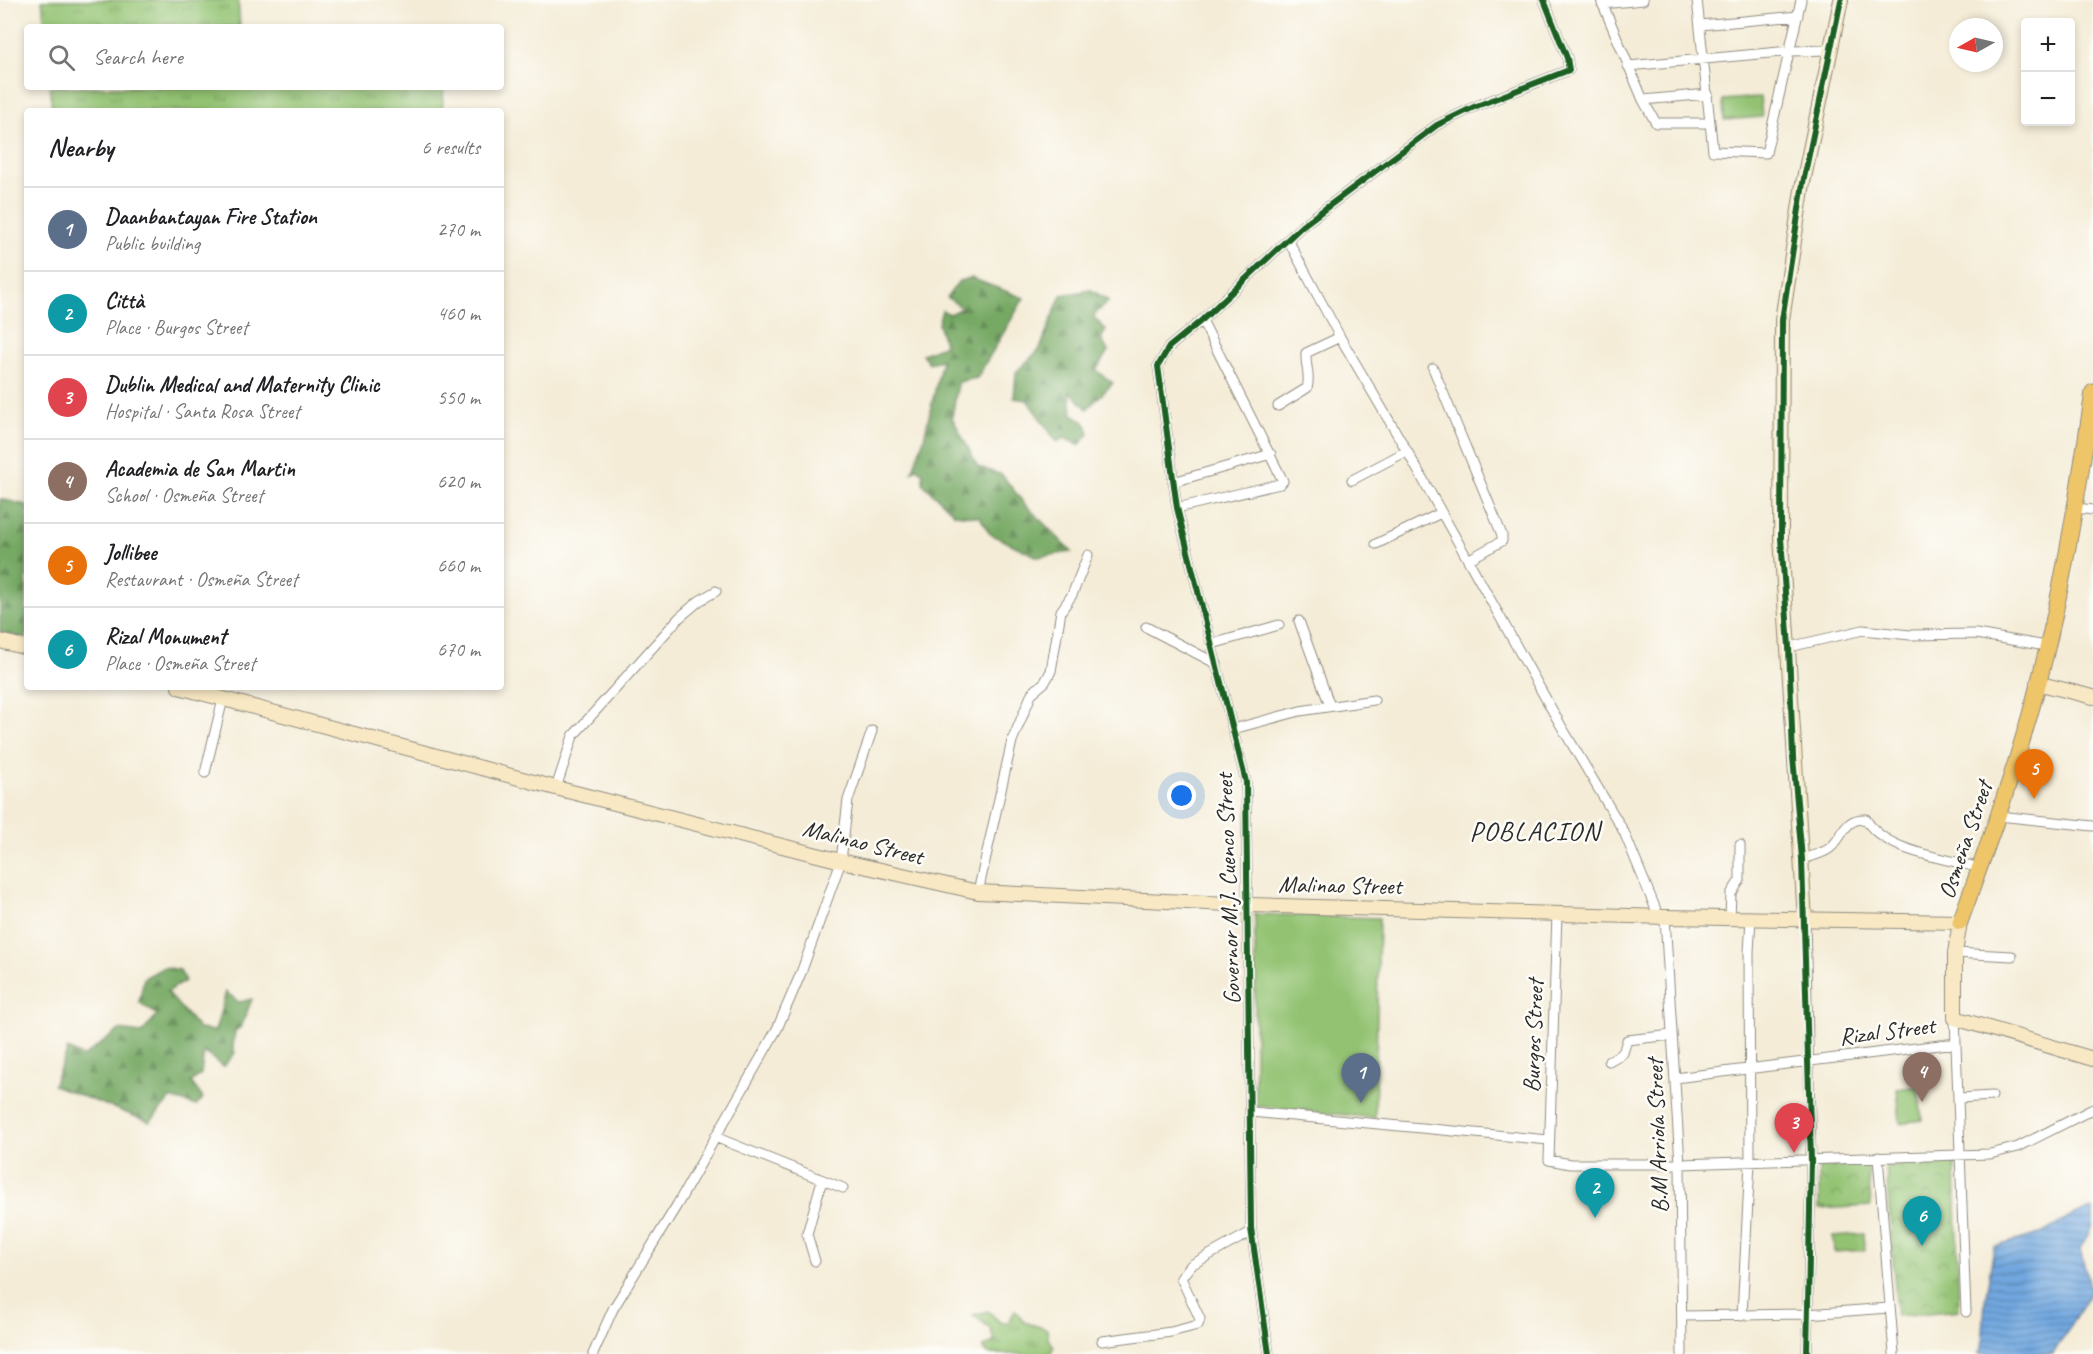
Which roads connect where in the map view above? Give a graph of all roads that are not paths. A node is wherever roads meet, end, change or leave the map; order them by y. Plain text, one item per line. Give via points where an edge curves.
1 (1544, 0) edge
2 (1643, 0) edge
3 (1697, 0) edge
4 (1801, 0) edge
5 (1841, 0) edge
6 (1602, 2) edge
7 (1797, 16) junction
8 (1700, 26) junction
9 (1830, 50) junction
10 (1791, 51) junction
11 (1704, 60) junction
12 (1628, 66) junction
13 (1708, 94) junction
14 (1643, 100) junction
15 (1710, 123) junction
16 (1288, 240) junction
17 (1202, 320) junction
18 (1340, 337) junction
19 (1433, 368) dead end
20 (2093, 392) edge
21 (1278, 406) dead end
22 (1407, 451) junction
23 (1271, 454) junction
24 (1353, 480) dead end
25 (1173, 482) junction
26 (1177, 508) junction
27 (2076, 508) junction
28 (2093, 510) edge
29 (1441, 513) junction
30 (1376, 544) dead end
31 (1088, 555) dead end
32 (1468, 560) junction
33 (716, 591) dead end
34 (1299, 621) dead end
35 (1278, 625) dead end
36 (1146, 627) dead end
37 (0, 641) edge
38 (1212, 644) junction
39 (2046, 646) junction
40 (24, 647) edge
41 (1789, 647) junction
42 (1217, 664) junction
43 (2037, 683) junction
44 (190, 690) edge
45 (2093, 697) edge
46 (224, 699) junction
47 (1374, 700) dead end
48 (1330, 706) junction
49 (1233, 729) junction
50 (872, 730) dead end
51 (205, 773) dead end
52 (556, 788) junction
53 (1999, 816) junction
54 (2093, 826) edge
55 (1740, 845) dead end
56 (1802, 859) junction
57 (841, 861) junction
58 (1980, 868) junction
59 (978, 892) junction
60 (1249, 905) junction
61 (1557, 913) junction
62 (1662, 917) junction
63 (1730, 917) junction
64 (1751, 918) junction
65 (1805, 920) junction
66 (1960, 922) junction
67 (1955, 953) junction
68 (2012, 956) dead end
69 (1955, 1018) junction
70 (1672, 1035) junction
71 (1956, 1043) junction
72 (2093, 1059) edge
73 (1807, 1060) junction
74 (1609, 1061) dead end
75 (1750, 1068) junction
76 (1675, 1078) junction
77 (1992, 1096) dead end
78 (1960, 1098) junction
79 (2093, 1109) edge
80 (1251, 1112) junction
81 (715, 1137) junction
82 (1549, 1140) junction
83 (1961, 1156) junction
84 (1878, 1157) junction
85 (1811, 1160) junction
86 (1750, 1162) junction
87 (1680, 1164) junction
88 (822, 1180) junction
89 (843, 1188) dead end
90 (1251, 1232) junction
91 (815, 1261) dead end
92 (1889, 1308) junction
93 (1966, 1312) dead end
94 (1807, 1314) junction
95 (1682, 1316) junction
96 (1742, 1316) junction
97 (1102, 1341) dead end
98 (593, 1354) edge
99 (1269, 1354) edge
100 (1682, 1354) edge
101 (1807, 1354) edge
102 (1894, 1354) edge

1 - 16 street via 1569,70 1437,125
2 - 6 street
3 - 8 street
4 - 7 street
5 - 9 main road
6 - 12 street
7 - 8 street
7 - 10 street
8 - 11 street
9 - 10 street
9 - 41 main road via 1782,308 1780,495
10 - 11 street
10 - 15 street via 1766,153 1713,151
11 - 12 street
11 - 13 street
12 - 14 street
13 - 14 street
13 - 15 street
14 - 15 street via 1656,123
16 - 17 street
16 - 18 street, B.M Arriola Street
17 - 23 street
17 - 25 street, Governor M.J. Cuenco Street via 1169,346 1160,360 1158,375
18 - 21 street via 1306,353 1310,379 1307,388
18 - 22 street, B.M Arriola Street
19 - 32 street via 1502,535 1498,545
20 - 27 main road, Osmeña Street
22 - 24 street
22 - 29 street, B.M Arriola Street
23 - 25 street
23 - 26 street via 1283,481 1280,484
25 - 26 street, Governor M.J. Cuenco Street
26 - 38 street, Governor M.J. Cuenco Street
27 - 28 street
27 - 39 main road, Osmeña Street
29 - 30 street
29 - 32 street, B.M Arriola Street
31 - 59 street via 1061,611 1051,671 1032,693 1012,741
32 - 62 street, B.M Arriola Street via 1624,832
33 - 52 street via 679,618 573,736
34 - 48 street
35 - 38 street
36 - 42 street
37 - 40 main road
38 - 42 street, Governor M.J. Cuenco Street
39 - 41 street via 1976,634 1910,635 1854,630
39 - 43 main road, Osmeña Street
41 - 56 main road
42 - 49 street, Governor M.J. Cuenco Street
43 - 45 main road
43 - 53 main road, Osmeña Street
44 - 46 main road, Malinao Street
46 - 51 street
46 - 52 main road, Malinao Street
47 - 48 street
48 - 49 street
49 - 60 street, Governor M.J. Cuenco Street via 1246,782 1244,851
50 - 57 street via 848,800
52 - 57 main road, Malinao Street
53 - 54 street
53 - 58 main road, Osmeña Street
55 - 63 street via 1740,880 1731,894
56 - 58 street via 1831,848 1847,824 1866,819 1871,829 1889,843
56 - 65 main road
57 - 59 main road, Malinao Street
57 - 81 street via 777,1029
58 - 66 main road, Osmeña Street
59 - 60 main road, Malinao Street
60 - 61 main road, Malinao Street
60 - 80 street, Governor M.J. Cuenco Street
61 - 62 main road, Malinao Street
61 - 82 street, Burgos Street
62 - 63 main road, Malinao Street
62 - 70 street, B.M Arriola Street
63 - 64 main road, Malinao Street
64 - 65 main road, Malinao Street
64 - 75 street
65 - 66 main road, Malinao Street
65 - 73 street
66 - 67 main road, Osmeña Street
67 - 68 street
67 - 69 main road, Osmeña Street
69 - 71 street, Osmeña Street
69 - 72 main road
70 - 74 street via 1627,1040 1623,1053
70 - 76 street, B.M Arriola Street
71 - 73 street, Rizal Street
71 - 78 street, Osmeña Street
73 - 75 street, Rizal Street
73 - 85 street
75 - 76 street, Rizal Street
75 - 86 street
76 - 87 street, B.M Arriola Street
77 - 78 street
78 - 83 street, Osmeña Street
79 - 83 street via 2018,1147
80 - 82 street
80 - 90 street, Governor M.J. Cuenco Street
81 - 88 street
81 - 98 street via 614,1309
82 - 87 street, Burgos Street via 1549,1160 1570,1164
83 - 84 street
83 - 93 street, Osmeña Street
84 - 85 street
84 - 92 street
85 - 86 street
85 - 94 street
86 - 87 street
86 - 96 street
87 - 95 street, B.M Arriola Street
88 - 89 street
88 - 91 street via 807,1234
90 - 97 street via 1184,1271 1181,1278 1200,1319 1198,1325
90 - 99 street, Governor M.J. Cuenco Street
92 - 94 street
92 - 102 street
94 - 96 street
94 - 101 street
95 - 96 street
95 - 100 street, B.M Arriola Street

